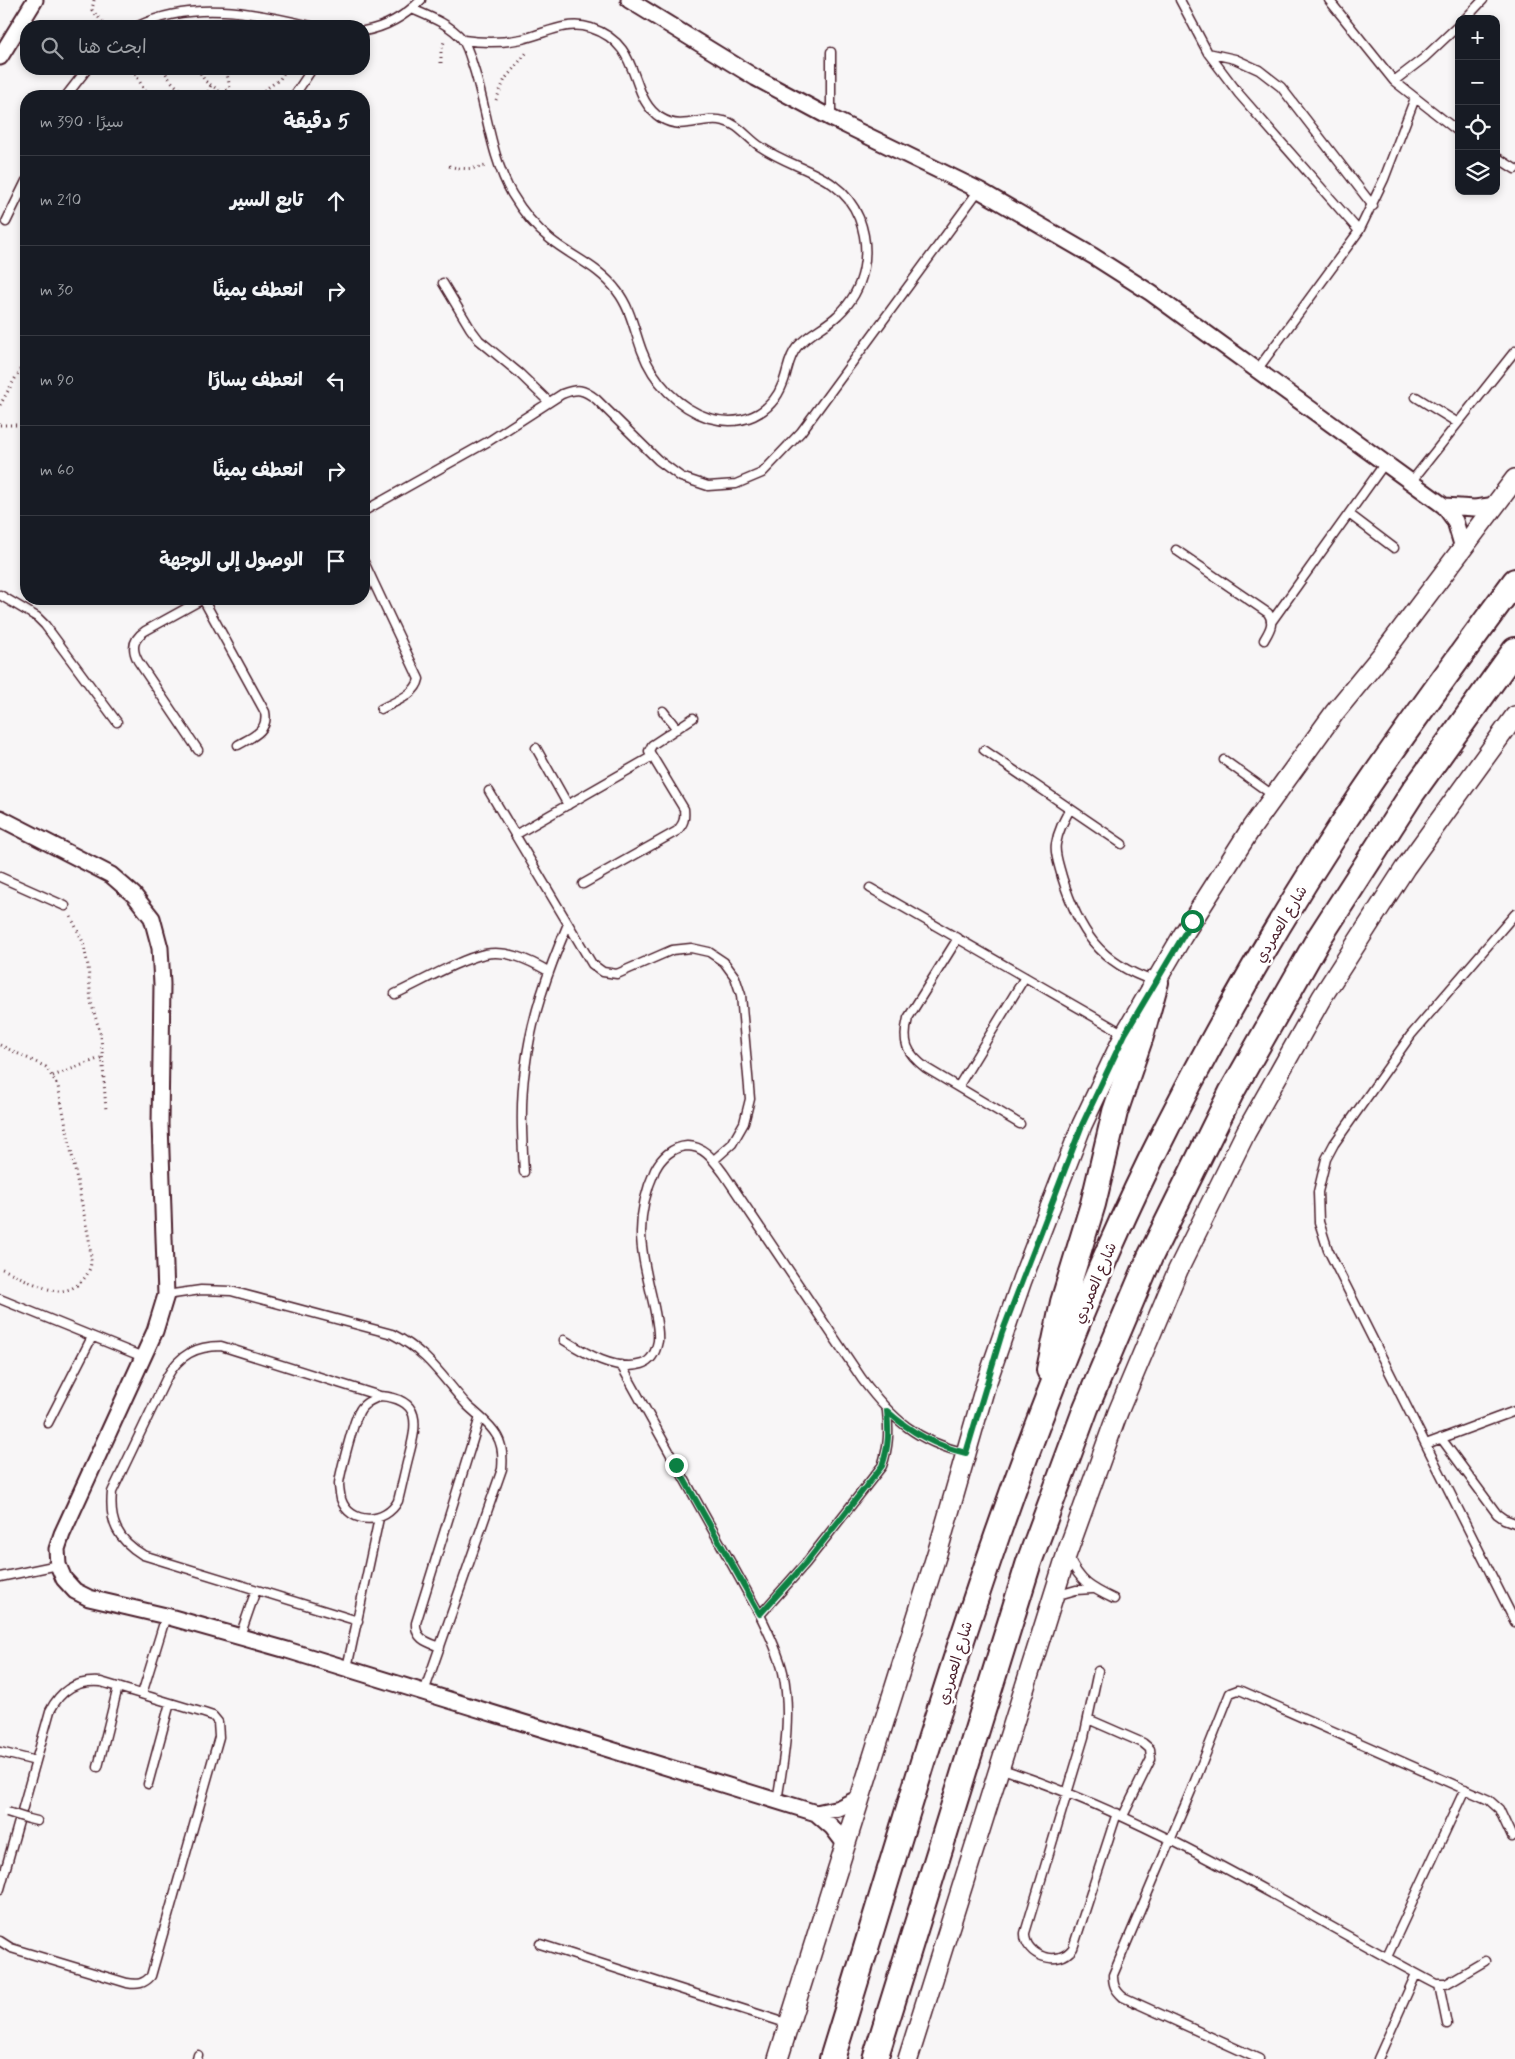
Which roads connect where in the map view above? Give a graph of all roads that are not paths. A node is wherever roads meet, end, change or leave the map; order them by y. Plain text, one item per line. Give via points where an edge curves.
1 (35, 0) edge
2 (421, 0) edge
3 (629, 0) edge
4 (1180, 0) edge
5 (1329, 0) edge
6 (1483, 0) edge
7 (412, 9) junction
8 (1468, 15) edge
9 (22, 20) edge
10 (149, 20) edge
11 (283, 20) edge
12 (20, 24) edge
13 (1455, 29) edge
14 (370, 30) edge
15 (463, 40) junction
16 (831, 52) dead end
17 (1208, 53) junction
18 (0, 56) edge
19 (82, 75) edge
20 (308, 75) edge
21 (1394, 81) junction
22 (71, 90) edge
23 (298, 90) edge
24 (1415, 98) junction
25 (831, 118) junction
26 (1455, 129) edge
27 (1500, 160) edge
28 (1515, 169) edge
29 (979, 190) junction
30 (20, 193) edge
31 (1372, 206) junction
32 (6, 222) dead end
33 (1359, 231) junction
34 (443, 283) dead end
35 (1515, 351) edge
36 (1257, 370) junction
37 (1416, 397) dead end
38 (549, 402) junction
39 (1458, 423) junction
40 (1385, 463) junction
41 (1515, 479) edge
42 (1411, 482) junction
43 (1496, 505) junction
44 (1444, 506) junction
45 (370, 508) edge
46 (1349, 514) junction
47 (1394, 548) dead end
48 (1463, 548) junction
49 (1176, 550) dead end
50 (370, 575) edge
51 (1515, 581) edge
52 (0, 596) edge
53 (192, 605) edge
54 (206, 605) edge
55 (1272, 621) junction
56 (1264, 640) dead end
57 (1515, 650) edge
58 (381, 709) dead end
59 (664, 711) dead end
60 (1515, 716) edge
61 (693, 718) dead end
62 (117, 722) dead end
63 (677, 729) junction
64 (238, 745) dead end
65 (536, 748) dead end
66 (198, 750) dead end
67 (984, 750) dead end
68 (651, 757) junction
69 (1224, 760) dead end
70 (489, 791) dead end
71 (1274, 796) junction
72 (568, 805) junction
73 (1070, 809) junction
74 (0, 818) edge
75 (515, 835) junction
76 (1122, 844) dead end
77 (0, 877) edge
78 (583, 884) dead end
79 (870, 888) dead end
80 (65, 906) road end
81 (1514, 918) edge
82 (568, 924) junction
83 (958, 938) junction
84 (548, 970) junction
85 (1025, 977) junction
86 (1156, 982) junction
87 (396, 994) dead end
88 (1125, 1034) junction
89 (958, 1087) junction
90 (1020, 1124) dead end
91 (714, 1160) junction
92 (524, 1172) dead end
93 (166, 1295) junction
94 (0, 1299) edge
95 (92, 1337) junction
96 (564, 1340) dead end
97 (143, 1357) junction
98 (620, 1365) junction
99 (380, 1396) junction
100 (1046, 1400) junction
101 (887, 1411) junction
102 (1515, 1411) edge
103 (480, 1417) junction
104 (48, 1423) dead end
105 (1441, 1438) junction
106 (1426, 1444) junction
107 (966, 1453) junction
108 (379, 1518) junction
109 (1515, 1523) edge
110 (1067, 1553) junction
111 (58, 1565) junction
112 (0, 1577) edge
113 (1092, 1589) junction
114 (256, 1590) junction
115 (1052, 1598) junction
116 (1114, 1599) dead end
117 (760, 1614) junction
118 (166, 1616) junction
119 (358, 1621) junction
120 (1515, 1622) edge
121 (240, 1636) junction
122 (440, 1647) junction
123 (347, 1668) junction
124 (1098, 1671) dead end
125 (118, 1687) junction
126 (424, 1692) junction
127 (142, 1694) junction
128 (170, 1702) junction
129 (1088, 1719) junction
130 (0, 1752) edge
131 (36, 1760) junction
132 (98, 1767) dead end
133 (999, 1768) junction
134 (148, 1784) dead end
135 (1465, 1789) junction
136 (1068, 1793) junction
137 (859, 1798) junction
138 (777, 1801) junction
139 (3, 1812) edge
140 (816, 1813) junction
141 (1120, 1815) junction
142 (33, 1820) dead end
143 (1512, 1837) dead end
144 (1171, 1840) junction
145 (845, 1844) junction
146 (0, 1889) edge
147 (0, 1941) edge
148 (540, 1944) dead end
149 (1388, 1957) junction
150 (1485, 1961) dead end
151 (1416, 1974) junction
152 (1439, 1985) junction
153 (789, 2024) junction
154 (1448, 2024) dead end
155 (778, 2059) edge
156 (832, 2059) edge
157 (875, 2059) edge
158 (908, 2059) edge
159 (1259, 2059) edge
160 (1378, 2059) edge

1 - 9 street
2 - 7 lane
3 - 25 street via 756,78
4 - 17 lane
5 - 21 lane
6 - 8 lane
7 - 14 lane via 395,21
7 - 15 lane via 452,30
10 - 11 lane via 164,12 195,6
12 - 18 street
13 - 21 lane
15 - 15 lane via 509,41 556,28 590,28 607,35 620,47 630,62 644,100 662,119 675,124 717,119 728,121 758,146 827,180 843,194 858,216 866,242 864,269 855,294 838,315 797,347 772,404 753,418 730,422 707,417 685,406 662,384 652,372 628,307 617,290 603,275 551,240 512,194 498,160 480,88
16 - 25 lane
17 - 31 lane via 1243,62 1281,87
17 - 33 lane via 1239,94
19 - 22 lane
20 - 23 lane
21 - 24 lane
24 - 26 lane
24 - 31 lane
25 - 29 street
27 - 28 lane
29 - 36 street via 1151,293
29 - 38 lane via 801,432 762,473 736,484 708,486 681,477 658,460 586,391 574,390
30 - 32 lane
31 - 33 lane
33 - 36 lane
34 - 38 lane via 479,340
35 - 39 lane
36 - 40 street
37 - 39 lane
38 - 45 lane via 452,463
39 - 42 lane
40 - 42 street
40 - 46 lane
41 - 43 street
42 - 44 street
43 - 44 street
43 - 48 street
44 - 48 street via 1455,521
46 - 47 lane
46 - 55 lane
48 - 71 street
49 - 55 lane via 1264,610
50 - 58 lane via 419,679 413,691
51 - 100 main road, شارع العمردي via 1360,798 1255,966 1150,1161
52 - 62 lane via 46,625
53 - 66 lane via 145,630 133,644 138,661
54 - 64 lane via 267,720 264,728
55 - 56 lane
57 - 157 main road via 1413,792 1319,938 1231,1093 1150,1257 1086,1408 1029,1562
59 - 63 lane
60 - 110 street via 1362,932 1246,1132 1147,1340
61 - 63 lane
63 - 68 lane via 652,745
65 - 72 lane
67 - 73 lane
68 - 72 lane
68 - 78 lane via 684,809 682,825 677,831
69 - 71 lane
70 - 75 lane
71 - 86 street via 1217,880
72 - 75 lane
73 - 76 lane
73 - 86 lane via 1055,846 1066,888 1080,922 1091,940 1112,961
74 - 93 street via 112,875 134,894 152,918 160,948 162,984 160,1124
75 - 82 lane
77 - 80 lane
79 - 83 lane
81 - 106 lane via 1411,1035 1334,1144 1326,1159 1318,1192 1319,1222 1328,1250
82 - 84 lane
82 - 91 lane via 592,964 603,972 617,974 672,950 691,948 709,952 724,962 735,977 740,995 750,1099 744,1123 732,1144
83 - 85 lane
83 - 89 lane via 908,1018 904,1032 906,1047 914,1059
84 - 87 lane via 507,954 485,954
84 - 92 lane via 524,1070 521,1121
85 - 88 lane
85 - 89 lane
86 - 88 street
86 - 100 main road via 1142,1036 1115,1112 1063,1302 1052,1350
88 - 107 street via 1061,1176 1002,1333
89 - 90 lane
91 - 98 lane via 702,1149 686,1146 670,1151 659,1162 652,1177 643,1208 641,1233 657,1325 656,1351 647,1362 634,1366
91 - 101 lane
93 - 97 street
93 - 103 lane via 201,1290 231,1291 392,1334 426,1357
94 - 95 lane
95 - 97 lane
95 - 104 lane
96 - 98 lane via 582,1351
97 - 111 street via 62,1534 57,1549
98 - 117 lane
99 - 108 lane via 393,1397 405,1404 413,1414 416,1427 398,1501 394,1508
99 - 108 lane via 368,1401 359,1411 339,1484 347,1509 362,1518
99 - 114 lane via 221,1346 195,1349 174,1365 112,1492 113,1522 120,1536 143,1555
100 - 156 main road, شارع العمردي via 990,1553
101 - 107 lane via 922,1438
101 - 117 lane via 890,1434 882,1466 806,1563
102 - 105 lane
103 - 122 lane via 500,1442 502,1469
103 - 122 lane via 416,1623 419,1637
105 - 106 lane
105 - 109 lane via 1497,1514
106 - 120 lane
107 - 137 street
108 - 119 lane
110 - 113 lane via 1075,1569
110 - 115 street
111 - 112 lane
111 - 118 street via 64,1579 75,1591 89,1598
113 - 115 lane via 1076,1590
113 - 116 lane
114 - 119 lane
114 - 121 lane
115 - 133 street
117 - 138 lane via 782,1671 787,1701 787,1731
118 - 121 street
118 - 127 lane
119 - 123 lane
121 - 123 street
122 - 126 lane
123 - 126 street
124 - 129 lane
125 - 127 lane
125 - 131 lane via 88,1681 65,1690 50,1711
125 - 132 lane
126 - 138 street
127 - 128 lane
128 - 134 lane
128 - 147 lane via 213,1716 218,1722 219,1737 151,1976 140,1984 127,1983 11,1948
129 - 136 lane
129 - 141 lane via 1150,1749 1151,1759
130 - 131 lane
131 - 146 lane
133 - 136 lane
133 - 158 street
135 - 143 lane via 1497,1806
135 - 144 lane via 1238,1690 1227,1696
135 - 149 lane
136 - 141 lane
136 - 141 lane via 1025,1933 1026,1944 1034,1952 1055,1960 1073,1948
137 - 140 street via 839,1808
137 - 145 street
138 - 140 street
139 - 142 lane, bridge
140 - 145 street
141 - 144 lane
144 - 149 lane
144 - 159 lane via 1113,1975 1114,1988 1123,1997
145 - 153 street
148 - 153 lane
149 - 151 lane
150 - 152 lane via 1449,1983
151 - 152 lane
151 - 160 lane
152 - 154 lane
153 - 155 street

